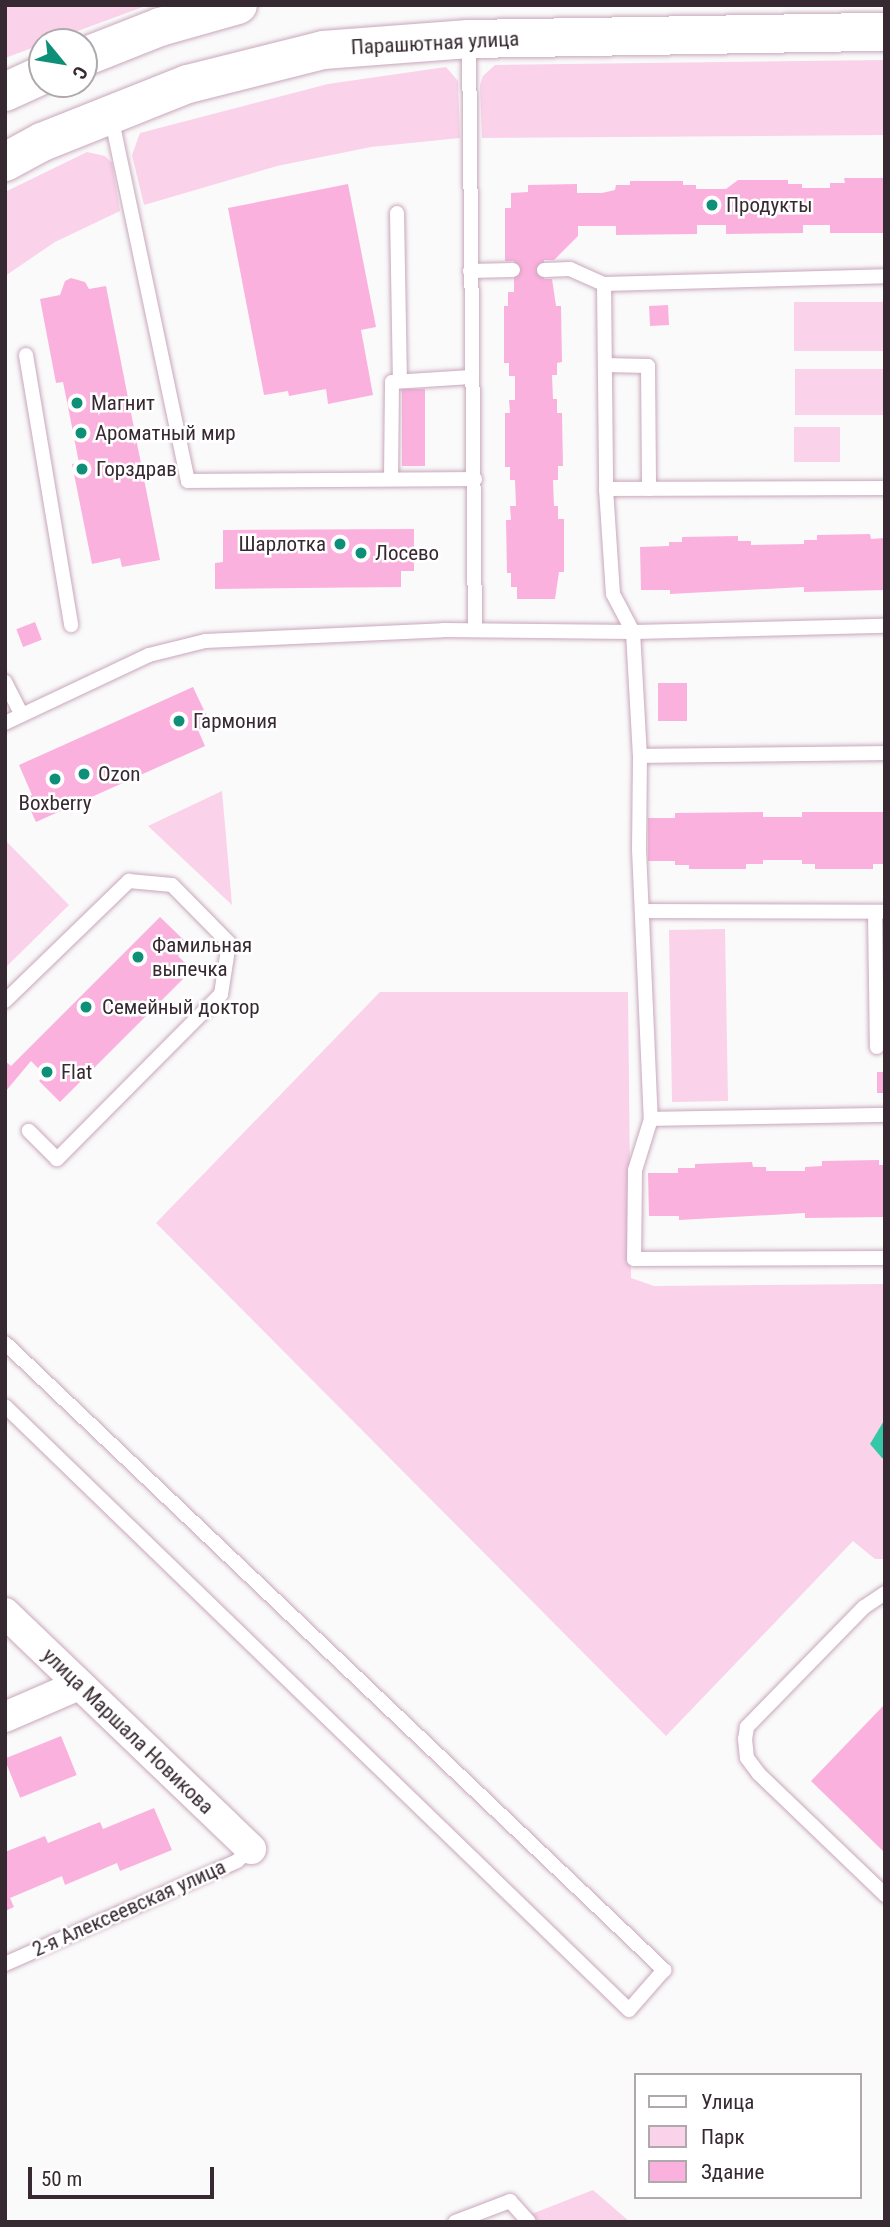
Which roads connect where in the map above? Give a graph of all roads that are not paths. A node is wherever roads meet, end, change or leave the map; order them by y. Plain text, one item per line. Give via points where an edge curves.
1 (239, 5) edge
2 (885, 32) edge
3 (469, 39) junction
4 (98, 51) edge
5 (28, 81) edge
6 (5, 92) edge
7 (111, 116) junction
8 (5, 162) edge
9 (397, 213) dead end
10 (513, 270) dead end
11 (544, 270) dead end
12 (470, 271) junction
13 (885, 276) edge
14 (604, 284) junction
15 (26, 355) dead end
16 (605, 365) junction
17 (472, 377) junction
18 (400, 379) junction
19 (475, 478) junction
20 (391, 479) junction
21 (885, 488) edge
22 (606, 489) junction
23 (649, 489) junction
24 (71, 625) dead end
25 (885, 626) edge
26 (475, 630) junction
27 (633, 632) junction
28 (5, 682) edge
29 (20, 712) junction
30 (5, 723) edge
31 (885, 753) edge
32 (640, 755) junction
33 (642, 911) junction
34 (880, 912) edge
35 (5, 1001) edge
36 (877, 1047) dead end
37 (885, 1115) edge
38 (651, 1119) junction
39 (29, 1131) dead end
40 (885, 1258) edge
41 (5, 1343) edge
42 (5, 1406) edge
43 (885, 1593) edge
44 (5, 1613) edge
45 (79, 1685) junction
46 (5, 1717) edge
47 (251, 1849) joint
48 (885, 1895) edge
49 (5, 1964) edge
50 (455, 2222) edge
51 (529, 2222) edge

1 - 4 main road via 160,27
2 - 3 main road, Парашютная улица
3 - 7 main road, Парашютная улица via 323,50 188,84
3 - 12 lane
5 - 6 main road
7 - 8 main road, Парашютная улица
7 - 20 lane via 188,481
9 - 18 lane
10 - 12 lane
11 - 14 lane via 570,269
12 - 17 lane
13 - 14 lane
14 - 16 lane
15 - 24 lane
16 - 22 lane
16 - 23 lane via 648,366
17 - 18 lane
17 - 19 lane
18 - 20 lane via 390,389
19 - 20 lane
19 - 26 lane
21 - 23 lane
22 - 23 lane
22 - 27 lane via 613,594
25 - 27 lane
26 - 27 lane
26 - 29 lane via 205,641 149,655
27 - 32 lane
28 - 29 lane
29 - 30 lane
31 - 32 lane
32 - 33 lane
33 - 34 lane
33 - 38 lane
34 - 36 lane
35 - 39 lane via 129,881 172,886 229,943 221,994 57,1159
37 - 38 lane
38 - 40 lane via 635,1170 635,1259
41 - 42 lane via 664,1970 629,2010
43 - 48 lane via 864,1607 747,1727 745,1739 747,1758 759,1774
44 - 45 street, улица Маршала Новикова
45 - 46 street
45 - 47 street, улица Маршала Новикова
47 - 49 lane, 2-я Алексеевская улица via 237,1861
50 - 51 lane via 510,2201

